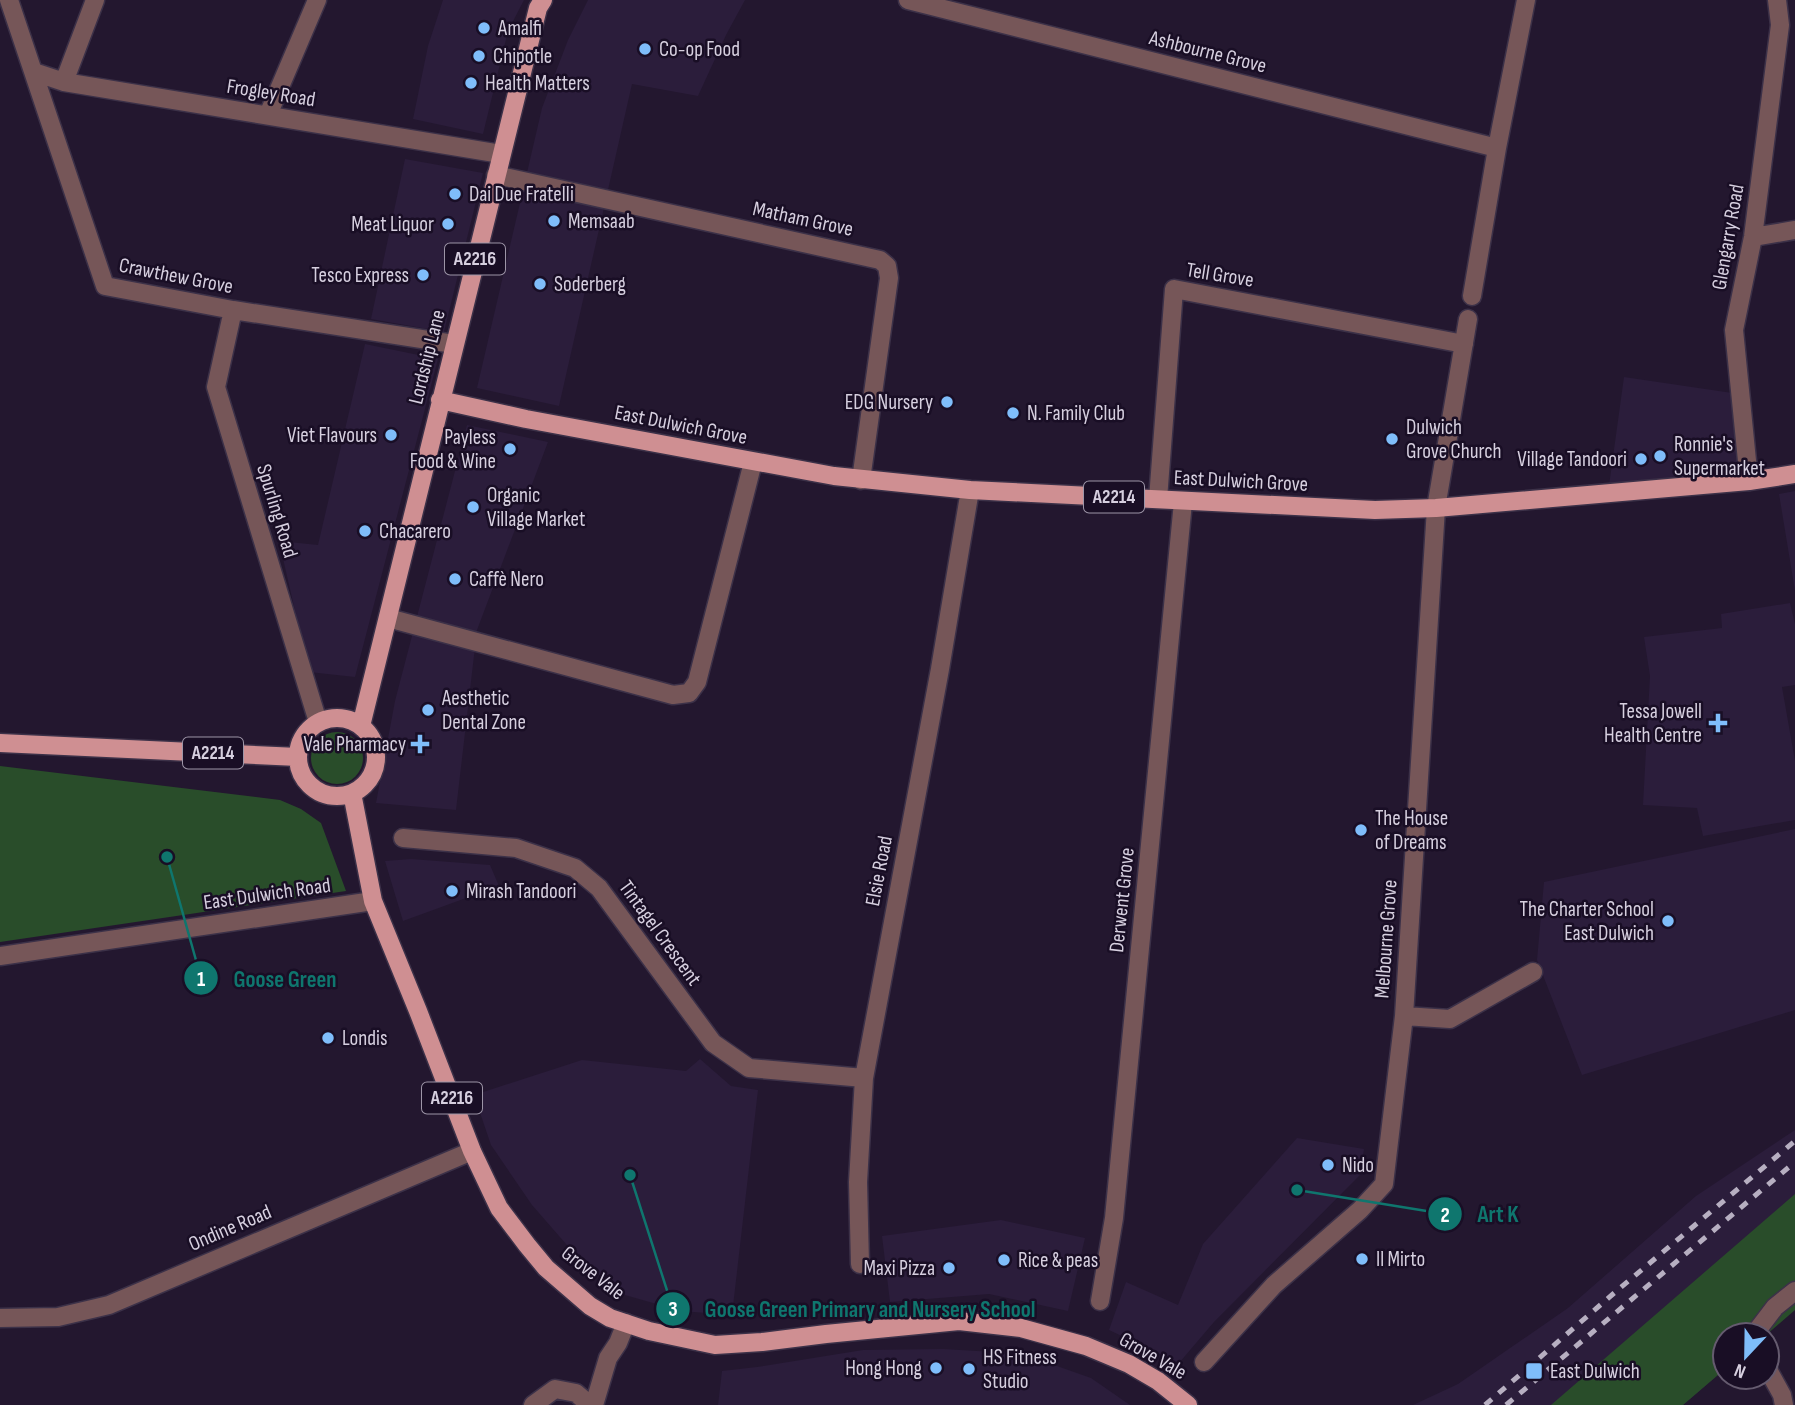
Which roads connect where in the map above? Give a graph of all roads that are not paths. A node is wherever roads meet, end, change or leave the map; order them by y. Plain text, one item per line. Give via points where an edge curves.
1 (9, 0) edge
2 (95, 0) edge
3 (317, 0) edge
4 (543, 0) edge
5 (908, 0) edge
6 (1526, 0) edge
7 (1777, 0) edge
8 (1788, 24) edge
9 (34, 72) junction
10 (64, 82) junction
11 (268, 115) junction
12 (1497, 148) junction
13 (501, 154) junction
14 (496, 175) junction
15 (1795, 230) edge
16 (1753, 237) junction
17 (1472, 296) dead end
18 (233, 310) junction
19 (1468, 319) dead end
20 (454, 344) junction
21 (1464, 344) junction
22 (440, 400) junction
23 (753, 462) junction
24 (1795, 474) edge
25 (861, 480) junction
26 (1749, 481) junction
27 (970, 490) junction
28 (1158, 499) junction
29 (1183, 502) junction
30 (1436, 508) junction
31 (388, 618) junction
32 (318, 722) junction
33 (361, 726) junction
34 (0, 743) edge
35 (298, 757) junction
36 (352, 793) junction
37 (403, 838) dead end
38 (373, 901) junction
39 (0, 956) edge
40 (1533, 972) dead end
41 (1404, 1016) junction
42 (864, 1078) junction
43 (472, 1151) junction
44 (860, 1264) dead end
45 (1795, 1291) edge
46 (1100, 1301) dead end
47 (0, 1318) edge
48 (1764, 1321) edge
49 (626, 1324) junction
50 (1204, 1362) dead end
51 (533, 1405) edge
52 (592, 1405) edge
53 (1188, 1405) edge

1 - 9 street, Crawthew Grove
2 - 10 street
3 - 11 street
4 - 13 main road, Lordship Lane / A2216
5 - 12 street, Ashbourne Grove
6 - 12 street
7 - 8 street, Glengarry Road
8 - 16 street, Glengarry Road
9 - 10 street, Frogley Road
9 - 18 street, Crawthew Grove via 105,286
10 - 11 street, Frogley Road
11 - 13 street, Frogley Road
12 - 17 street
13 - 14 main road, Lordship Lane / A2216
14 - 20 main road, Lordship Lane / A2216
14 - 25 street, Matham Grove via 880,260 887,266 889,278
15 - 16 street
16 - 26 street, Glengarry Road via 1734,330
18 - 20 street, Crawthew Grove
18 - 32 street, Spurling Road via 216,387
19 - 21 street, Melbourne Grove
20 - 22 main road, Lordship Lane / A2216
21 - 28 street, Tell Grove via 1174,289
21 - 30 street, Melbourne Grove
22 - 23 main road, East Dulwich Grove / A2214
22 - 31 main road, Lordship Lane / A2216
23 - 25 main road, East Dulwich Grove / A2214
23 - 31 street via 697,682 689,693 673,695
24 - 26 main road, East Dulwich Grove / A2214
25 - 27 main road, East Dulwich Grove / A2214
26 - 30 main road, East Dulwich Grove / A2214
27 - 28 main road, East Dulwich Grove / A2214
27 - 42 street, Elsie Road
28 - 29 main road, East Dulwich Grove / A2214
29 - 30 main road, East Dulwich Grove / A2214
29 - 46 street, Derwent Grove via 1114,1218
30 - 41 street, Melbourne Grove
31 - 33 main road, Lordship Lane / A2216
32 - 33 main road via 345,718
32 - 35 main road via 303,737
33 - 36 main road via 372,741 375,762 366,782
34 - 35 main road, A2214
35 - 36 main road via 311,786 330,795
36 - 38 main road, Grove Vale / A2216
37 - 42 street, Tintagel Crescent via 516,848 575,868 599,888 713,1043 749,1068
38 - 39 street, East Dulwich Road
38 - 43 main road, Grove Vale / A2216
40 - 41 street via 1450,1019
41 - 50 street, Melbourne Grove via 1384,1184 1274,1285
42 - 44 street, Elsie Road via 858,1182
43 - 47 street, Ondine Road via 109,1305 58,1317
43 - 49 main road, Grove Vale / A2216 via 499,1208 546,1268 597,1310
45 - 48 street
49 - 52 street via 607,1359
49 - 53 main road, Grove Vale / A2216 via 715,1345 959,1321 1021,1328 1129,1364
51 - 52 street via 555,1390 576,1393

